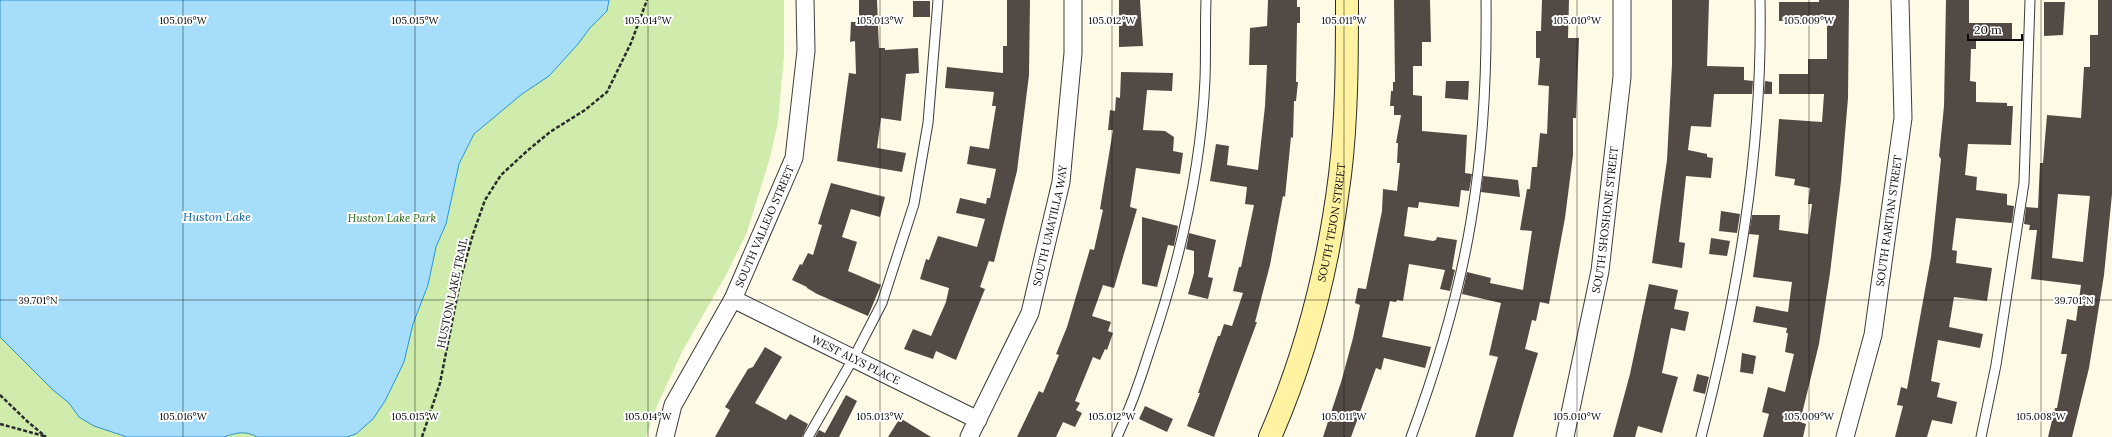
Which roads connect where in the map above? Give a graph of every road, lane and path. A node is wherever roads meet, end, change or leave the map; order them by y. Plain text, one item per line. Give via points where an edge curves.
1 (647, 0) edge
2 (806, 0) edge
3 (938, 0) edge
4 (1073, 0) edge
5 (1206, 0) edge
6 (1347, 0) edge
7 (1486, 0) edge
8 (1622, 0) edge
9 (1760, 0) edge
10 (1900, 0) edge
11 (2030, 0) edge
12 (733, 299) junction
13 (854, 359) junction
14 (0, 395) edge
15 (978, 420) junction
16 (0, 424) edge
17 (46, 437) edge
18 (422, 437) edge
19 (665, 437) edge
20 (808, 437) edge
21 (969, 437) edge
22 (1117, 437) edge
23 (1270, 437) edge
24 (1411, 437) edge
25 (1565, 437) edge
26 (1701, 437) edge
27 (1845, 437) edge
28 (1981, 437) edge

1 - 18 path, HUSTON LAKE TRAIL via 631,43 607,92 527,151 501,175 485,200 461,277 440,383
2 - 12 street, SOUTH VALLEJO STREET via 806,51 794,158
3 - 13 lane via 928,123 914,204 882,303
4 - 15 street, SOUTH UMATILLA WAY via 1073,53 1061,182 1030,313
5 - 22 lane via 1205,79 1195,176 1164,309 1129,412
6 - 23 street, SOUTH TEJON STREET via 1343,146 1331,235 1303,345
7 - 24 lane via 1486,56 1480,150 1472,220 1462,270 1437,361
8 - 25 street, SOUTH SHOSHONE STREET via 1622,77 1600,271
9 - 26 lane via 1759,89 1746,225 1716,382
10 - 27 street, SOUTH RARITAN STREET via 1902,118 1873,335
11 - 28 lane via 2024,183 1996,365
12 - 13 street, WEST ALYS PLACE
12 - 19 street, SOUTH VALLEJO STREET via 673,405
13 - 15 street, WEST ALYS PLACE
13 - 20 lane
14 - 17 path
15 - 21 street, SOUTH UMATILLA WAY
16 - 17 path

